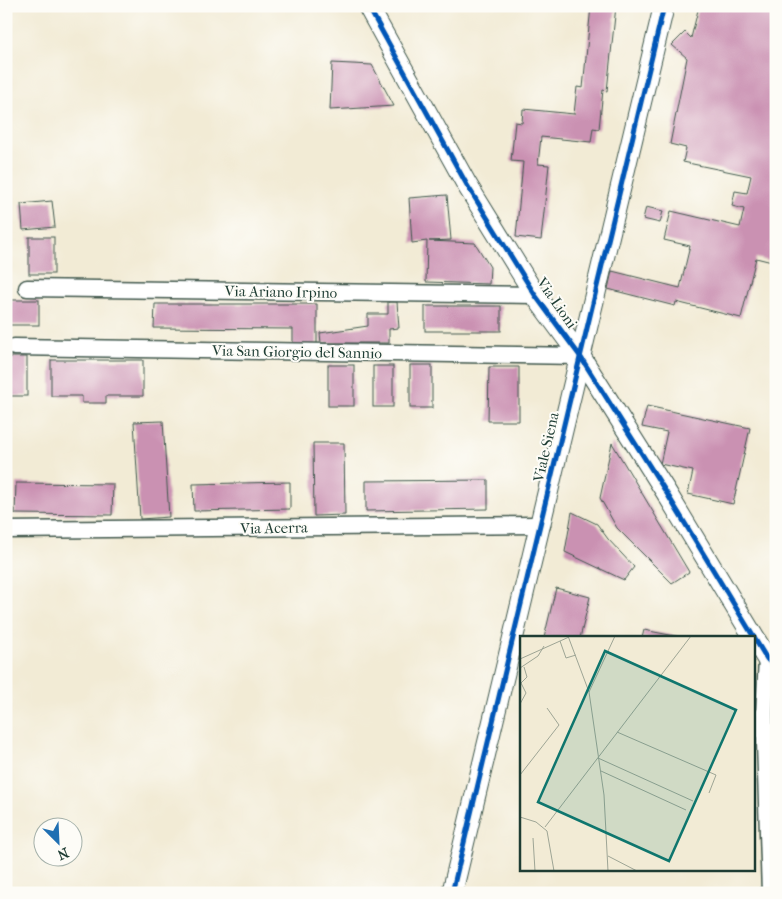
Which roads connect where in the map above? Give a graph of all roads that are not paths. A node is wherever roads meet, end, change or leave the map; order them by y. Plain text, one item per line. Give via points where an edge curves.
1 (368, 6) edge
2 (664, 6) edge
3 (27, 288) dead end
4 (535, 295) junction
5 (14, 347) dead end
6 (580, 356) junction
7 (542, 525) junction
8 (6, 530) edge
9 (754, 636) edge
10 (754, 636) edge
11 (771, 664) edge
12 (452, 893) edge
13 (770, 893) edge

1 - 4 street, Via Lioni via 467,185
2 - 6 street, Viale Siena
3 - 4 street, Via Ariano Irpino
4 - 6 street, Via Lioni
5 - 6 street, Via San Giorgio del Sannio
6 - 7 street, Viale Siena
6 - 9 street, Via Lioni
7 - 8 street, Via Acerra
7 - 12 street, Viale Siena
10 - 11 street, Via Lioni
11 - 13 street via 764,713

